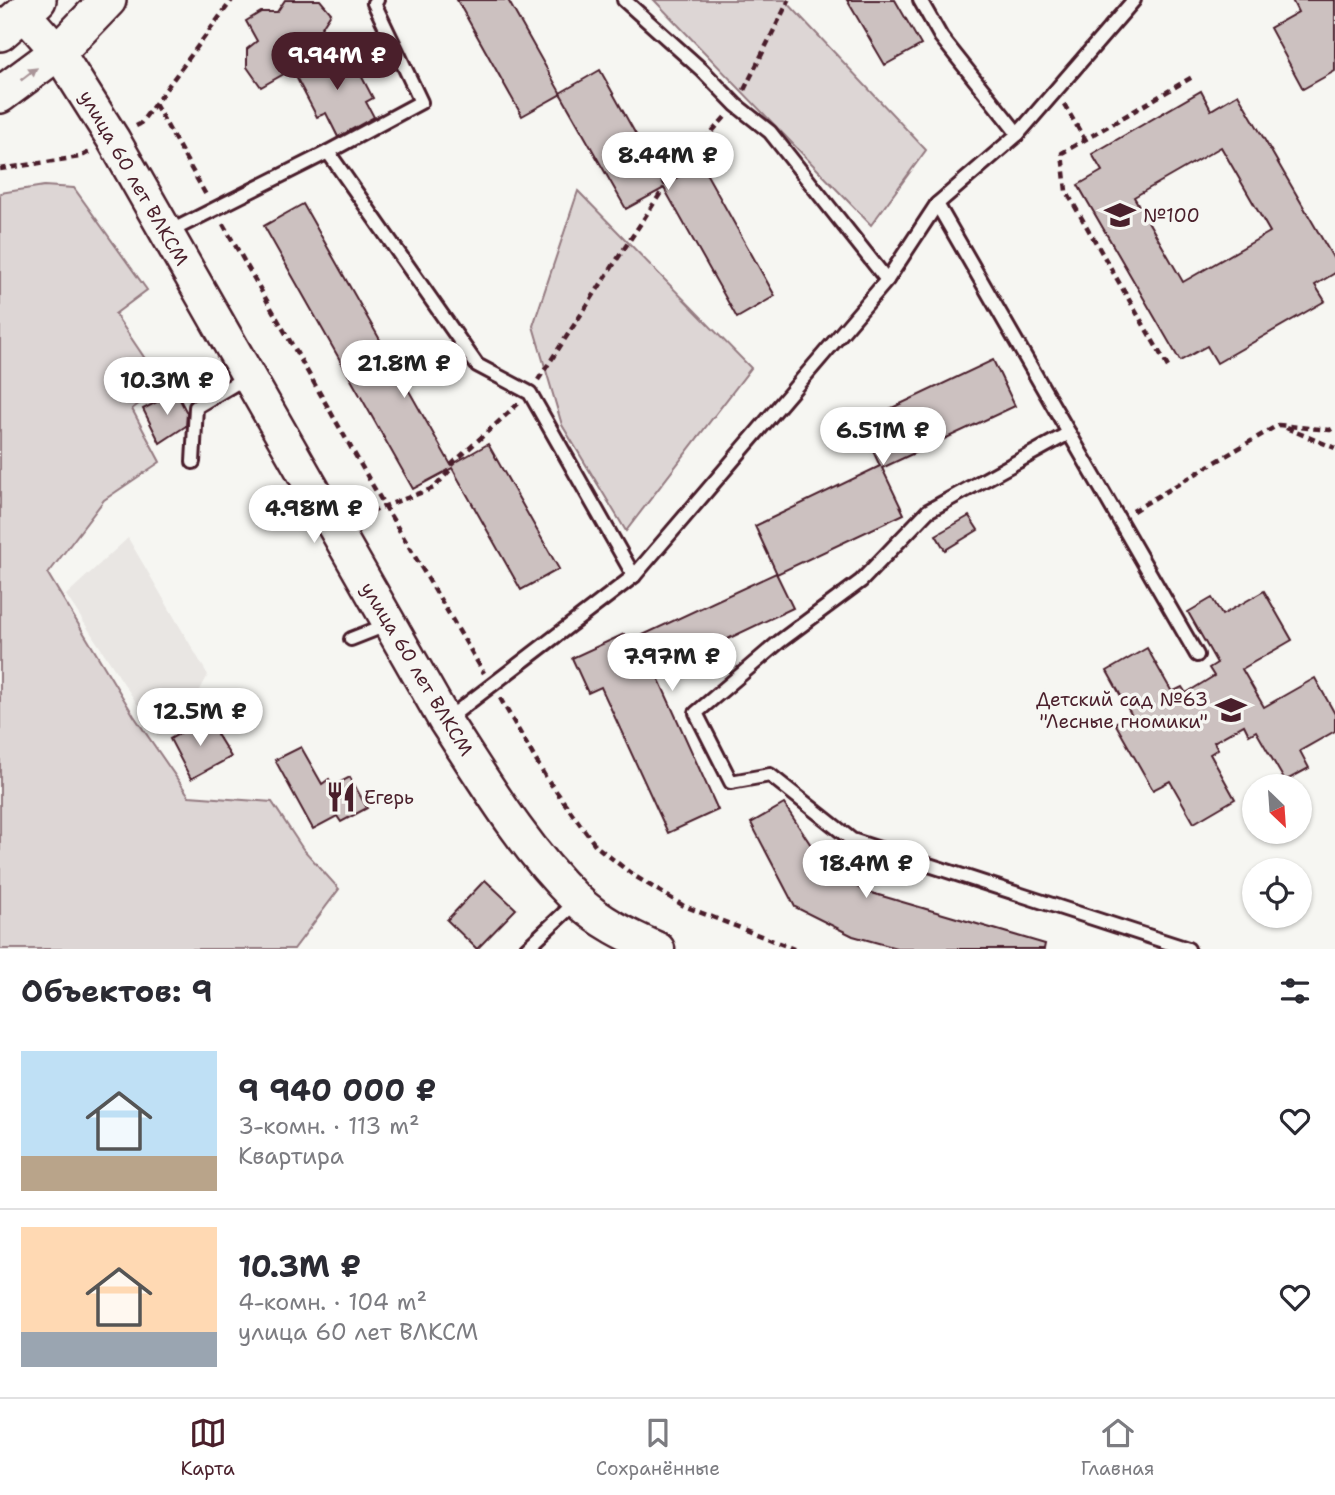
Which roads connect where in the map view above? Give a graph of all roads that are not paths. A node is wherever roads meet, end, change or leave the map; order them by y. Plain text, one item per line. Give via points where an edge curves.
1 (108, 0) edge
2 (377, 0) edge
3 (624, 0) edge
4 (920, 0) edge
5 (1134, 0) edge
6 (21, 16) edge
7 (58, 52) junction
8 (0, 95) edge
9 (1018, 134) junction
10 (328, 152) junction
11 (937, 204) junction
12 (167, 233) junction
13 (887, 280) junction
14 (248, 376) junction
15 (1069, 433) junction
16 (193, 462) dead end
17 (634, 576) junction
18 (389, 624) junction
19 (351, 639) dead end
20 (1197, 655) dead end
21 (445, 721) junction
22 (577, 901) junction
23 (526, 949) edge
24 (658, 949) edge
25 (1188, 949) edge

1 - 7 main road
2 - 10 lane via 374,3 421,102
3 - 13 lane via 771,132
4 - 9 lane via 941,37
5 - 9 lane
6 - 7 street, улица 60 лет ВЛКСМ
8 -> 7 main road
7 - 12 street, улица 60 лет ВЛКСМ
9 - 11 lane
10 - 12 lane
10 - 17 lane via 477,365 530,393
11 - 13 lane
11 - 15 lane
12 - 14 street, улица 60 лет ВЛКСМ
13 - 17 lane
14 - 16 lane via 196,407
14 - 18 street, улица 60 лет ВЛКСМ
15 - 20 lane
15 - 25 lane via 928,511 861,581 779,642 696,713 731,782 770,775 852,840
17 - 21 lane
18 - 19 lane
18 - 21 street, улица 60 лет ВЛКСМ
21 - 22 street, улица 60 лет ВЛКСМ via 534,852
22 - 23 lane
22 - 24 street, улица 60 лет ВЛКСМ via 624,934

